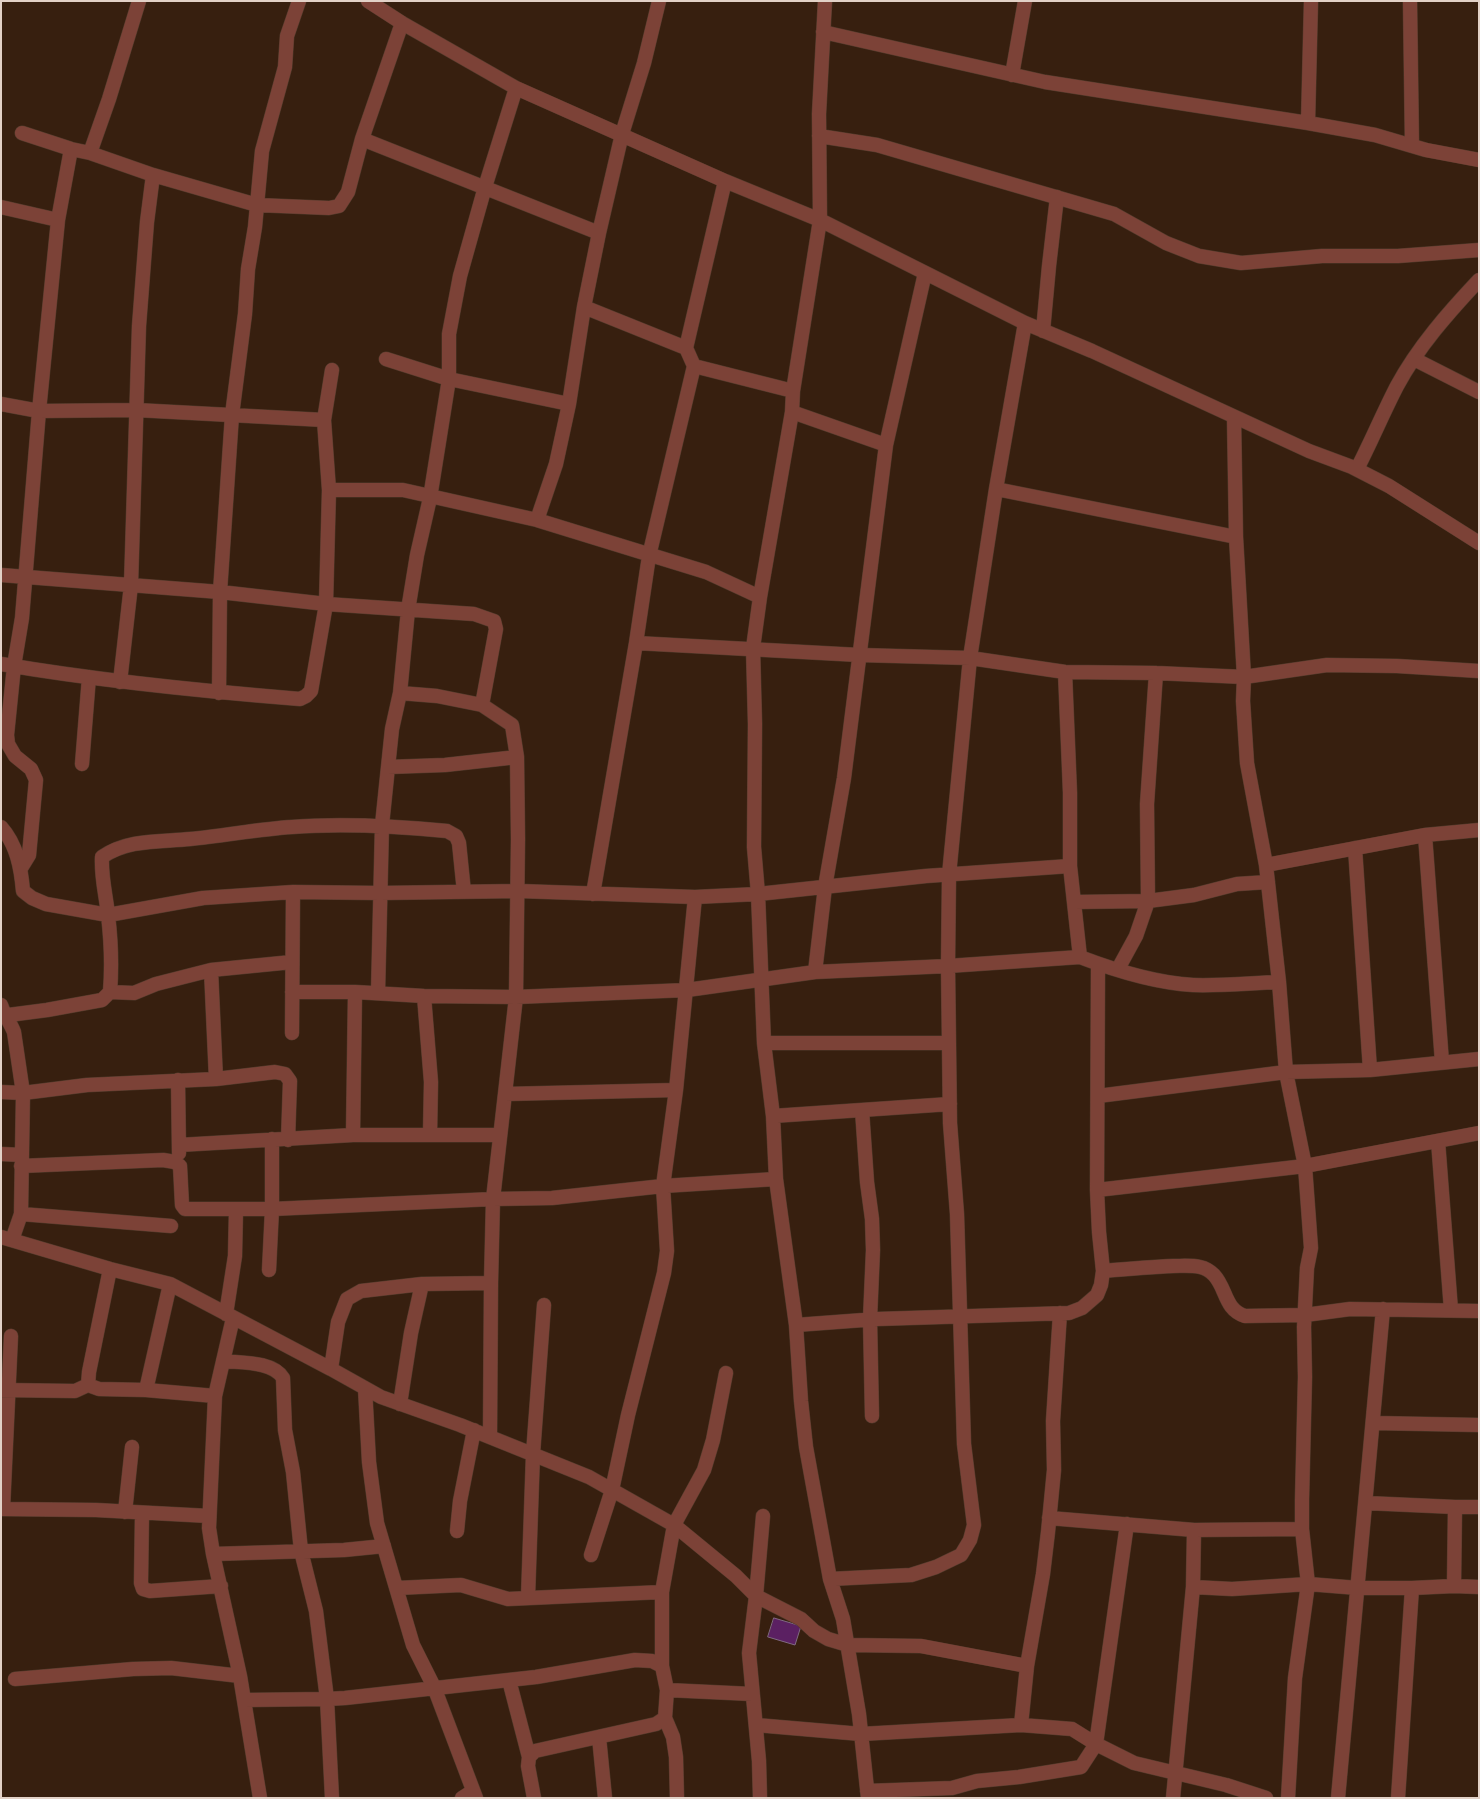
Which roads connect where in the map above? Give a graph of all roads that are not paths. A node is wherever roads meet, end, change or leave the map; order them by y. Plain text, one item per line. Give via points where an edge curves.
1 (139, 1) edge
2 (299, 1) edge
3 (368, 1) edge
4 (659, 1) edge
5 (824, 1) edge
6 (1025, 1) edge
7 (1311, 1) edge
8 (1410, 1) edge
9 (402, 23) junction
10 (823, 32) junction
11 (1012, 75) junction
12 (516, 88) junction
13 (1308, 123) junction
14 (22, 133) dead end
15 (622, 134) junction
16 (819, 136) junction
17 (362, 139) junction
18 (1412, 146) junction
19 (72, 149) junction
20 (90, 153) junction
21 (1479, 160) edge
22 (153, 175) junction
23 (725, 181) junction
24 (485, 187) junction
25 (1057, 197) junction
26 (257, 205) junction
27 (1, 207) edge
28 (58, 220) junction
29 (820, 220) junction
30 (599, 233) junction
31 (1479, 250) edge
32 (925, 273) junction
33 (1479, 280) edge
34 (584, 307) junction
35 (1025, 323) junction
36 (1043, 330) junction
37 (686, 348) junction
38 (386, 359) dead end
39 (1414, 359) junction
40 (694, 366) junction
41 (332, 370) dead end
42 (449, 379) junction
43 (793, 391) junction
44 (1479, 392) edge
45 (1, 404) edge
46 (569, 404) junction
47 (136, 410) junction
48 (39, 411) junction
49 (792, 412) junction
50 (232, 415) junction
51 (1234, 417) junction
52 (324, 420) junction
53 (886, 445) junction
54 (1357, 469) junction
55 (996, 488) junction
56 (329, 490) junction
57 (430, 498) junction
58 (537, 520) junction
59 (1236, 537) junction
60 (1479, 543) edge
61 (649, 556) junction
62 (1, 575) edge
63 (26, 577) junction
64 (131, 585) junction
65 (220, 592) junction
66 (760, 596) junction
67 (326, 604) junction
68 (408, 610) junction
69 (636, 643) junction
70 (753, 648) junction
71 (859, 655) junction
72 (970, 658) junction
73 (7, 665) edge
74 (1479, 671) edge
75 (1065, 672) junction
76 (1156, 673) junction
77 (89, 677) junction
78 (1244, 677) junction
79 (120, 682) junction
80 (219, 693) junction
81 (400, 693) junction
82 (482, 705) junction
83 (517, 757) junction
84 (82, 764) dead end
85 (388, 767) junction
86 (382, 825) junction
87 (1, 827) edge
88 (1479, 830) edge
89 (1425, 835) junction
90 (1355, 848) junction
91 (1266, 865) junction
92 (1070, 866) junction
93 (21, 868) junction
94 (949, 875) junction
95 (1268, 882) junction
96 (825, 887) junction
97 (519, 891) junction
98 (293, 892) junction
99 (464, 892) junction
100 (380, 893) junction
101 (594, 894) junction
102 (758, 894) junction
103 (695, 897) junction
104 (1148, 900) junction
105 (1074, 902) junction
106 (108, 915) junction
107 (1080, 957) junction
108 (292, 962) junction
109 (1098, 964) junction
110 (948, 966) junction
111 (1118, 969) junction
112 (211, 970) junction
113 (815, 972) junction
114 (762, 979) junction
115 (1279, 982) junction
116 (687, 990) junction
117 (110, 992) junction
118 (292, 992) junction
119 (355, 992) junction
120 (378, 993) junction
121 (424, 996) junction
122 (516, 997) junction
123 (2, 1013) edge
124 (292, 1033) dead end
125 (764, 1043) junction
126 (949, 1043) junction
127 (1479, 1059) edge
128 (1442, 1062) junction
129 (1370, 1070) junction
130 (1286, 1072) junction
131 (216, 1079) junction
132 (178, 1080) junction
133 (676, 1090) junction
134 (1, 1092) edge
135 (23, 1093) junction
136 (505, 1094) junction
137 (1098, 1096) junction
138 (950, 1104) junction
139 (862, 1110) junction
140 (773, 1116) junction
141 (1479, 1133) edge
142 (353, 1135) junction
143 (430, 1135) junction
144 (500, 1135) junction
145 (272, 1139) junction
146 (288, 1140) junction
147 (1438, 1141) junction
148 (179, 1145) junction
149 (1, 1154) edge
150 (21, 1161) junction
151 (180, 1166) junction
152 (1305, 1166) junction
153 (776, 1179) junction
154 (663, 1186) junction
155 (1097, 1190) junction
156 (493, 1199) junction
157 (236, 1210) junction
158 (272, 1210) junction
159 (21, 1214) junction
160 (171, 1226) dead end
161 (7, 1239) edge
162 (110, 1269) junction
163 (269, 1270) dead end
164 (1103, 1271) junction
165 (491, 1283) junction
166 (170, 1284) junction
167 (422, 1284) junction
168 (544, 1305) dead end
169 (1383, 1309) junction
170 (1451, 1310) junction
171 (1479, 1311) edge
172 (1060, 1313) junction
173 (1305, 1315) junction
174 (230, 1316) junction
175 (959, 1316) junction
176 (870, 1319) junction
177 (796, 1325) junction
178 (11, 1336) dead end
179 (223, 1361) junction
180 (331, 1369) junction
181 (726, 1373) dead end
182 (88, 1385) junction
183 (365, 1388) junction
184 (5, 1390) edge
185 (146, 1390) junction
186 (215, 1396) junction
187 (400, 1404) junction
188 (872, 1416) dead end
189 (1373, 1423) junction
190 (1479, 1425) edge
191 (474, 1430) junction
192 (490, 1437) junction
193 (132, 1448) dead end
194 (533, 1454) junction
195 (612, 1490) junction
196 (1366, 1503) junction
197 (1455, 1507) junction
198 (1479, 1507) edge
199 (2, 1509) edge
200 (125, 1512) junction
201 (142, 1514) junction
202 (210, 1516) junction
203 (763, 1516) dead end
204 (1049, 1518) junction
205 (1127, 1524) junction
206 (674, 1525) junction
207 (1302, 1528) junction
208 (1194, 1530) junction
209 (457, 1531) dead end
210 (384, 1546) junction
211 (301, 1551) junction
212 (212, 1554) junction
213 (591, 1555) dead end
214 (830, 1579) junction
215 (1308, 1584) junction
216 (221, 1586) junction
217 (1454, 1586) junction
218 (1193, 1587) junction
219 (1479, 1587) edge
220 (398, 1588) junction
221 (1358, 1588) junction
222 (1412, 1588) junction
223 (662, 1592) junction
224 (756, 1596) junction
225 (528, 1597) junction
226 (848, 1645) junction
227 (662, 1666) junction
228 (1027, 1666) junction
229 (240, 1676) junction
230 (15, 1678) dead end
231 (509, 1680) junction
232 (434, 1687) junction
233 (667, 1690) junction
234 (752, 1694) junction
235 (328, 1699) junction
236 (244, 1700) junction
237 (665, 1718) junction
238 (756, 1725) junction
239 (1021, 1725) junction
240 (861, 1734) junction
241 (599, 1737) junction
242 (1096, 1744) junction
243 (529, 1757) junction
244 (1175, 1772) junction
245 (868, 1794) edge
246 (470, 1795) edge
247 (260, 1798) edge
248 (332, 1798) edge
249 (534, 1798) edge
250 (605, 1798) edge
251 (677, 1798) edge
252 (760, 1798) edge
253 (1173, 1798) edge
254 (1266, 1798) edge
255 (1288, 1798) edge
256 (1338, 1798) edge
257 (1398, 1798) edge

1 - 20 street
2 - 26 street via 287,36 285,67 262,151
3 - 9 street
4 - 15 street
5 - 10 street
6 - 11 street
7 - 13 street
8 - 18 street
9 - 12 street
9 - 17 street
10 - 11 street
10 - 16 street
11 - 13 street
12 - 15 street
12 - 24 street
13 - 18 street via 1376,135
14 - 19 street
15 - 23 street
15 - 30 street
16 - 25 street via 877,145
16 - 29 street
17 - 24 street
17 - 26 street via 348,192 339,206
18 - 21 street
19 - 20 street
19 - 28 street
20 - 22 street
22 - 26 street
22 - 47 street via 139,326
23 - 29 street
23 - 37 street
24 - 30 street
24 - 42 street via 460,276 449,334
25 - 31 street via 1114,214 1166,243 1199,256 1241,263 1322,256 1398,256
25 - 36 street
26 - 50 street
27 - 28 street
28 - 48 street
29 - 32 street
29 - 43 street
30 - 34 street
32 - 35 street
32 - 53 street
33 - 39 street via 1430,335
34 - 37 street
34 - 46 street
35 - 36 street
35 - 55 street
36 - 51 street
37 - 40 street
38 - 42 street
39 - 44 street
39 - 54 street
40 - 43 street
40 - 61 street
41 - 52 street
42 - 46 street
42 - 57 street
43 - 49 street
45 - 48 street
46 - 58 street via 556,464
47 - 48 street
47 - 50 street
47 - 64 street
48 - 63 street
49 - 53 street
49 - 66 street
50 - 52 street
50 - 65 street
51 - 54 street
51 - 59 street
52 - 56 street
53 - 71 street
54 - 60 street
55 - 59 street
55 - 72 street
56 - 57 street via 403,490
56 - 67 street
57 - 58 street
57 - 68 street
58 - 61 street
59 - 78 street
61 - 66 street via 706,572
61 - 69 street
62 - 63 street
63 - 64 street
63 - 73 street via 22,618
64 - 65 street
64 - 79 street
65 - 67 street
65 - 80 street
66 - 70 street
67 - 68 street
67 - 80 street via 311,691 306,696 300,699
68 - 81 street
68 - 82 street via 474,614 494,621 496,638
69 - 70 street
69 - 101 street
70 - 71 street
70 - 102 street via 754,847
71 - 72 street
71 - 96 street via 844,778
72 - 75 street
72 - 94 street
73 - 77 street
73 - 93 street via 8,744 31,769 36,780 29,854
74 - 78 street via 1326,665
75 - 76 street
75 - 92 street
76 - 78 street
76 - 104 street via 1147,804
77 - 79 street
77 - 84 street
78 - 91 street via 1247,763
79 - 80 street
81 - 82 street
81 - 85 street
82 - 83 street via 512,725
83 - 85 street
83 - 97 street
85 - 86 street
86 - 99 street via 447,831 456,836
86 - 100 street
86 - 106 street via 292,827 114,849 102,857 101,874
87 - 93 street via 10,837
88 - 89 street
89 - 90 street
89 - 128 street
90 - 91 street
90 - 129 street
91 - 95 street
92 - 94 street
92 - 105 street
93 - 106 street via 23,891 32,898 46,904
94 - 96 street
94 - 110 street
95 - 104 street via 1237,884
95 - 115 street
96 - 102 street
96 - 113 street
97 - 99 street
97 - 101 street
97 - 122 street
98 - 100 street
98 - 106 street via 203,898
98 - 108 street
99 - 100 street
100 - 120 street
101 - 103 street
102 - 103 street
102 - 114 street
103 - 116 street
104 - 105 street
104 - 111 street via 1136,936
105 - 107 street
106 - 117 street
107 - 109 street
107 - 110 street
108 - 112 street
108 - 118 street
109 - 111 street
109 - 137 street
110 - 113 street
110 - 126 street
111 - 115 street via 1192,985
112 - 117 street via 134,993
112 - 131 street
113 - 114 street
114 - 116 street
114 - 125 street
115 - 130 street
116 - 122 street
116 - 133 street
117 - 123 street via 102,1000 47,1010
118 - 119 street
118 - 124 street
119 - 120 street
119 - 142 street
120 - 121 street
121 - 122 street
121 - 143 street via 431,1082
122 - 136 street
123 - 135 street via 14,1032
125 - 126 street
125 - 140 street
126 - 138 street
127 - 128 street
128 - 129 street
129 - 130 street
130 - 137 street
130 - 152 street
131 - 132 street
131 - 146 street via 275,1072 285,1074 290,1081
132 - 135 street via 87,1084
132 - 148 street
133 - 136 street
133 - 154 street
134 - 135 street
135 - 150 street
136 - 144 street
137 - 155 street
138 - 139 street
138 - 175 street
139 - 140 street
139 - 176 street via 872,1219
140 - 153 street
141 - 147 street
142 - 143 street
142 - 146 street
143 - 144 street
144 - 156 street
145 - 146 street
145 - 148 street
145 - 158 street
147 - 152 street
147 - 170 street
148 - 151 street
149 - 150 street
150 - 151 street via 163,1160
150 - 159 street
151 - 157 street via 182,1205 185,1209
152 - 155 street
152 - 173 street via 1311,1248
153 - 154 street
153 - 177 street
154 - 156 street via 552,1198
154 - 195 street via 667,1251 664,1273
155 - 164 street
156 - 158 street
156 - 165 street
157 - 158 street
157 - 174 street
158 - 163 street
159 - 160 street
159 - 161 street
161 - 162 street
162 - 166 street
162 - 182 street
164 - 172 street via 1097,1295 1090,1302 1070,1313
164 - 173 street via 1200,1267 1214,1275 1236,1313 1245,1316
165 - 167 street
165 - 192 street
166 - 174 street
166 - 185 street
167 - 180 street via 361,1291 347,1299 338,1322
167 - 187 street
168 - 194 street
169 - 170 street
169 - 173 street via 1350,1309
169 - 189 street
170 - 171 street
172 - 175 street
172 - 204 street
173 - 207 street
174 - 179 street
174 - 180 street
175 - 176 street
175 - 214 street via 964,1444 974,1525 970,1540 961,1555 911,1575
176 - 177 street
176 - 188 street
177 - 214 street via 802,1414
178 - 184 street
179 - 186 street
179 - 211 street via 266,1366 283,1378 285,1430
180 - 183 street
181 - 206 street via 704,1470
182 - 184 street via 75,1391
182 - 185 street via 99,1389
183 - 187 street
183 - 210 street via 370,1462
184 - 199 street
185 - 186 street
186 - 202 street
187 - 191 street
189 - 190 street
189 - 196 street
191 - 192 street
191 - 209 street
192 - 194 street
193 - 200 street
194 - 195 street
194 - 225 street
195 - 206 street
195 - 213 street
196 - 197 street
196 - 221 street
197 - 198 street
197 - 217 street
199 - 200 street
200 - 201 street
201 - 202 street
201 - 216 street via 143,1589
202 - 212 street
203 - 224 street
204 - 205 street
204 - 228 street
205 - 208 street
205 - 242 street
206 - 223 street
206 - 224 street
207 - 208 street
207 - 215 street
208 - 218 street
210 - 211 street
210 - 220 street
211 - 212 street
211 - 235 street via 316,1611
212 - 216 street
214 - 226 street
215 - 218 street via 1232,1589
215 - 221 street
215 - 255 street via 1295,1678
216 - 229 street
217 - 219 street
217 - 222 street
218 - 244 street
220 - 225 street via 461,1585 508,1599
220 - 232 street via 413,1645
221 - 222 street
221 - 256 street
222 - 257 street
223 - 225 street
223 - 227 street
224 - 226 street via 801,1619 828,1639
224 - 234 street via 749,1654
226 - 228 street via 921,1646
226 - 240 street
227 - 231 street via 652,1661 636,1660
227 - 233 street
228 - 239 street
229 - 230 street via 171,1668
229 - 236 street
231 - 232 street
231 - 243 street
232 - 235 street
232 - 246 street
233 - 234 street
233 - 237 street
234 - 238 street
235 - 236 street
235 - 248 street
236 - 247 street
237 - 241 street via 656,1724
237 - 251 street via 674,1738
238 - 240 street
238 - 252 street
239 - 240 street
239 - 242 street via 1072,1729
240 - 245 street
241 - 243 street via 535,1750
241 - 250 street
242 - 244 street via 1134,1763
242 - 245 street via 1081,1767 977,1781 952,1788
243 - 249 street
244 - 253 street
244 - 254 street

